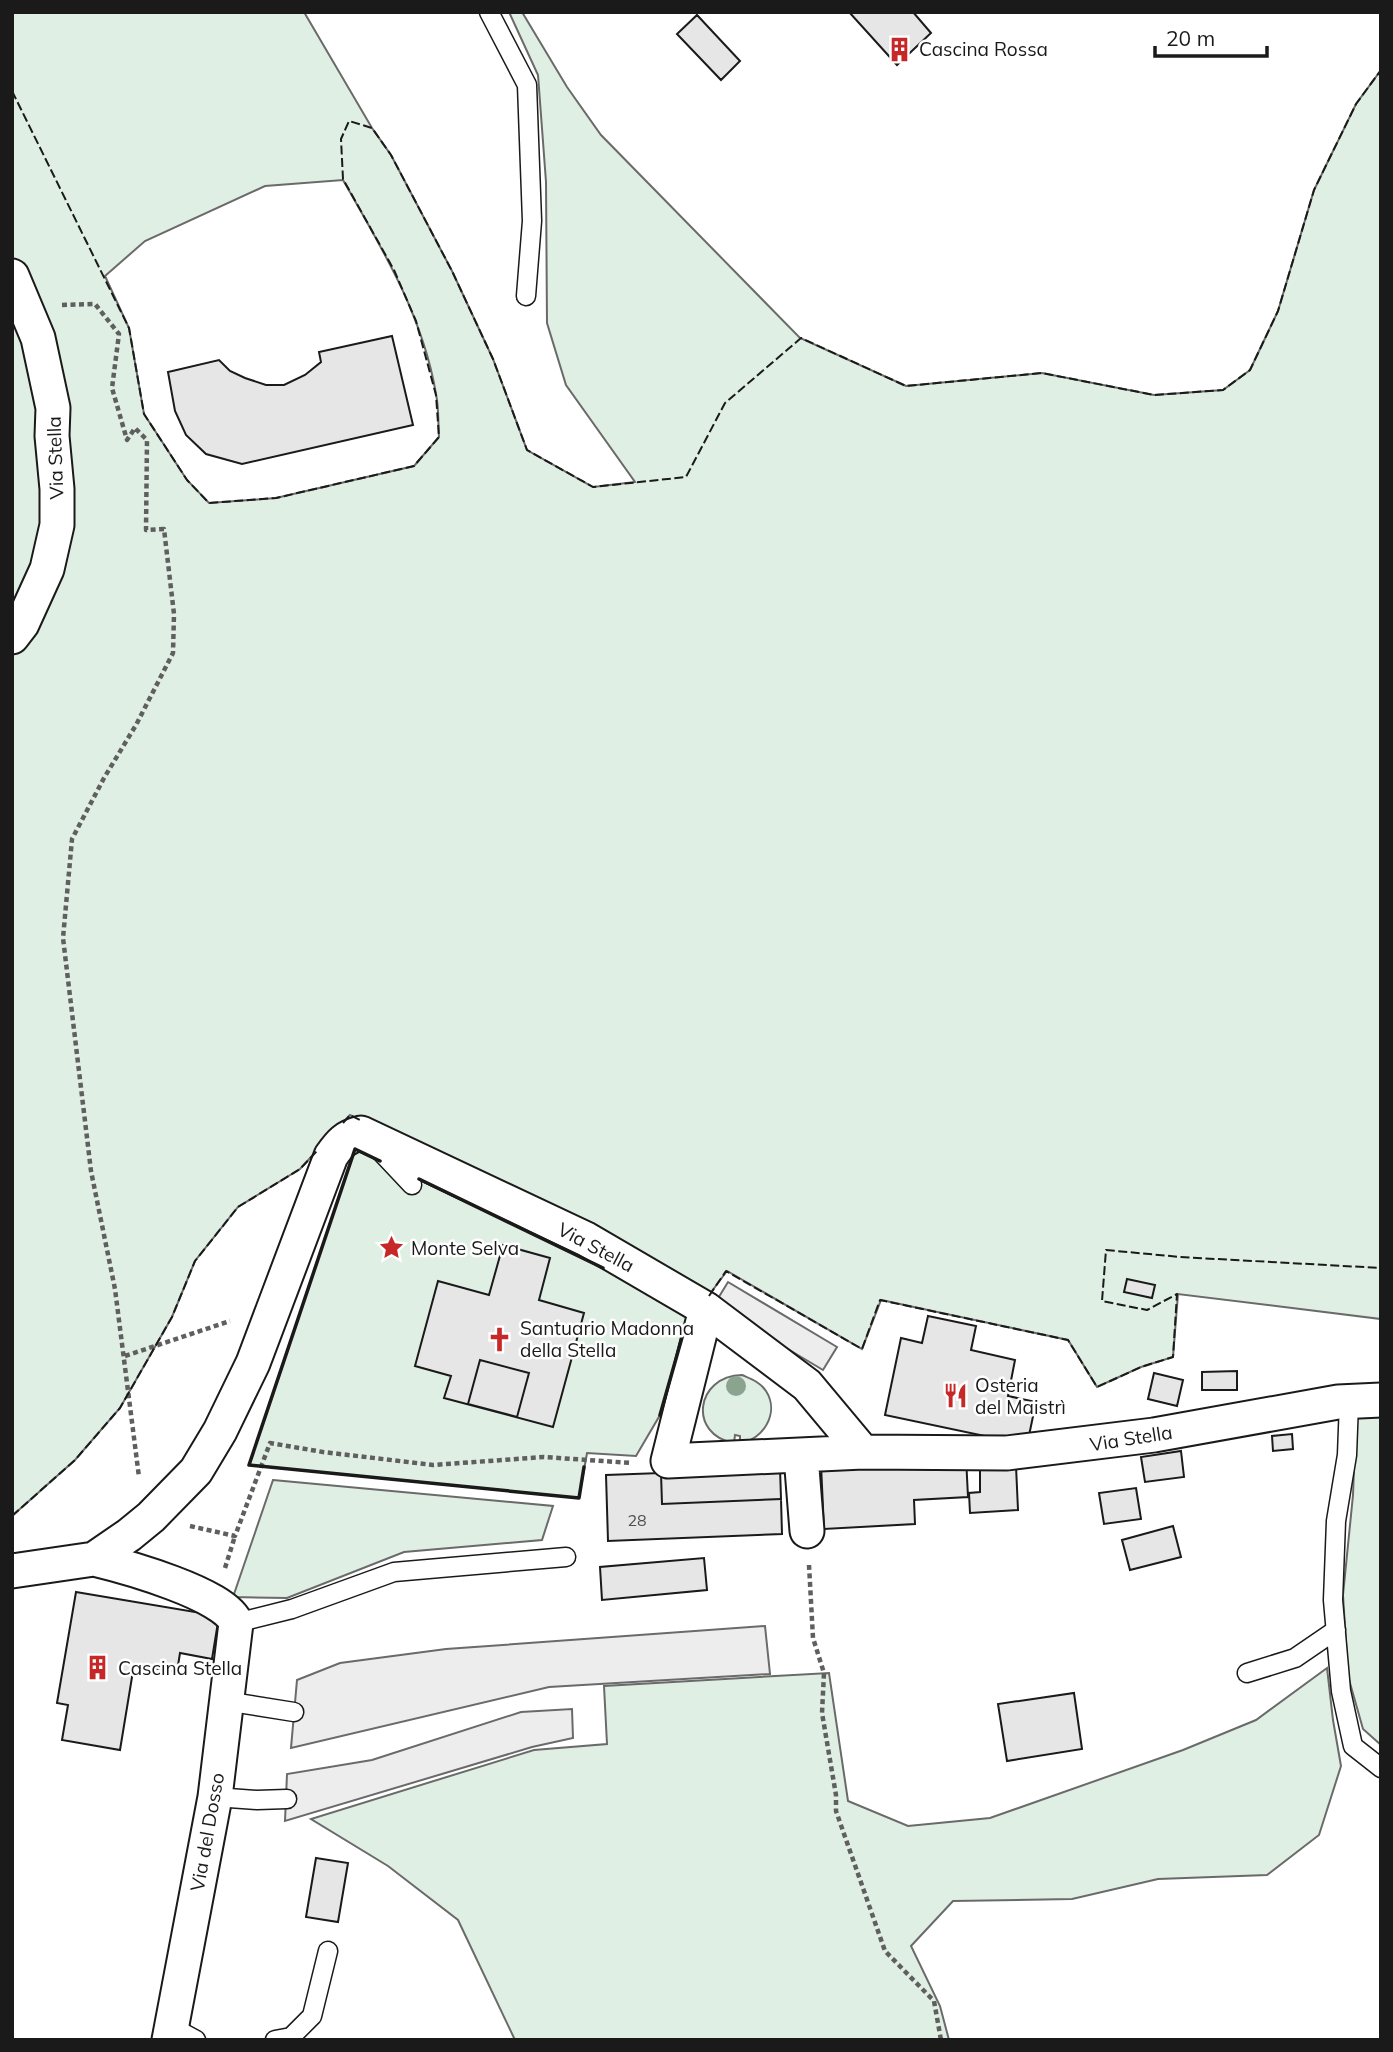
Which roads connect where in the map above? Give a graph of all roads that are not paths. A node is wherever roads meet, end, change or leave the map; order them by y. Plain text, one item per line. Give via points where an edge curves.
1 (489, 12) edge
2 (12, 275) edge
3 (526, 296) dead end
4 (12, 637) edge
5 (366, 1135) junction
6 (412, 1185) dead end
7 (706, 1309) junction
8 (1365, 1401) edge
9 (863, 1452) junction
10 (801, 1456) junction
11 (808, 1546) road end
12 (566, 1557) dead end
13 (93, 1559) junction
14 (12, 1571) edge
15 (236, 1623) junction
16 (1336, 1630) junction
17 (1247, 1672) dead end
18 (225, 1701) junction
19 (294, 1712) dead end
20 (1381, 1768) edge
21 (215, 1797) junction
22 (287, 1798) dead end
23 (328, 1951) dead end
24 (179, 2036) edge
25 (275, 2040) edge

1 - 3 lane via 527,85 532,221
2 - 4 street, Via Stella via 38,338 53,408 57,489 57,525 47,569
5 - 6 lane
5 - 7 street, Via Stella via 586,1239
5 - 13 street via 348,1136 331,1156 253,1363 196,1471 129,1535
7 - 9 street, Via Stella via 807,1385
7 - 10 street via 668,1461
8 - 9 street, Via Stella via 1080,1446 1007,1453
8 - 16 lane via 1347,1455 1336,1521
9 - 10 street
10 - 11 street
12 - 15 lane via 394,1572 292,1609
13 - 14 street
13 - 15 street via 158,1576 228,1611
15 - 18 street, Via del Dosso
16 - 17 lane via 1295,1658
16 - 20 lane via 1341,1692 1353,1745
18 - 19 lane
18 - 21 street, Via del Dosso
21 - 22 lane
21 - 24 street, Via del Dosso
23 - 25 lane via 312,2016 291,2037

